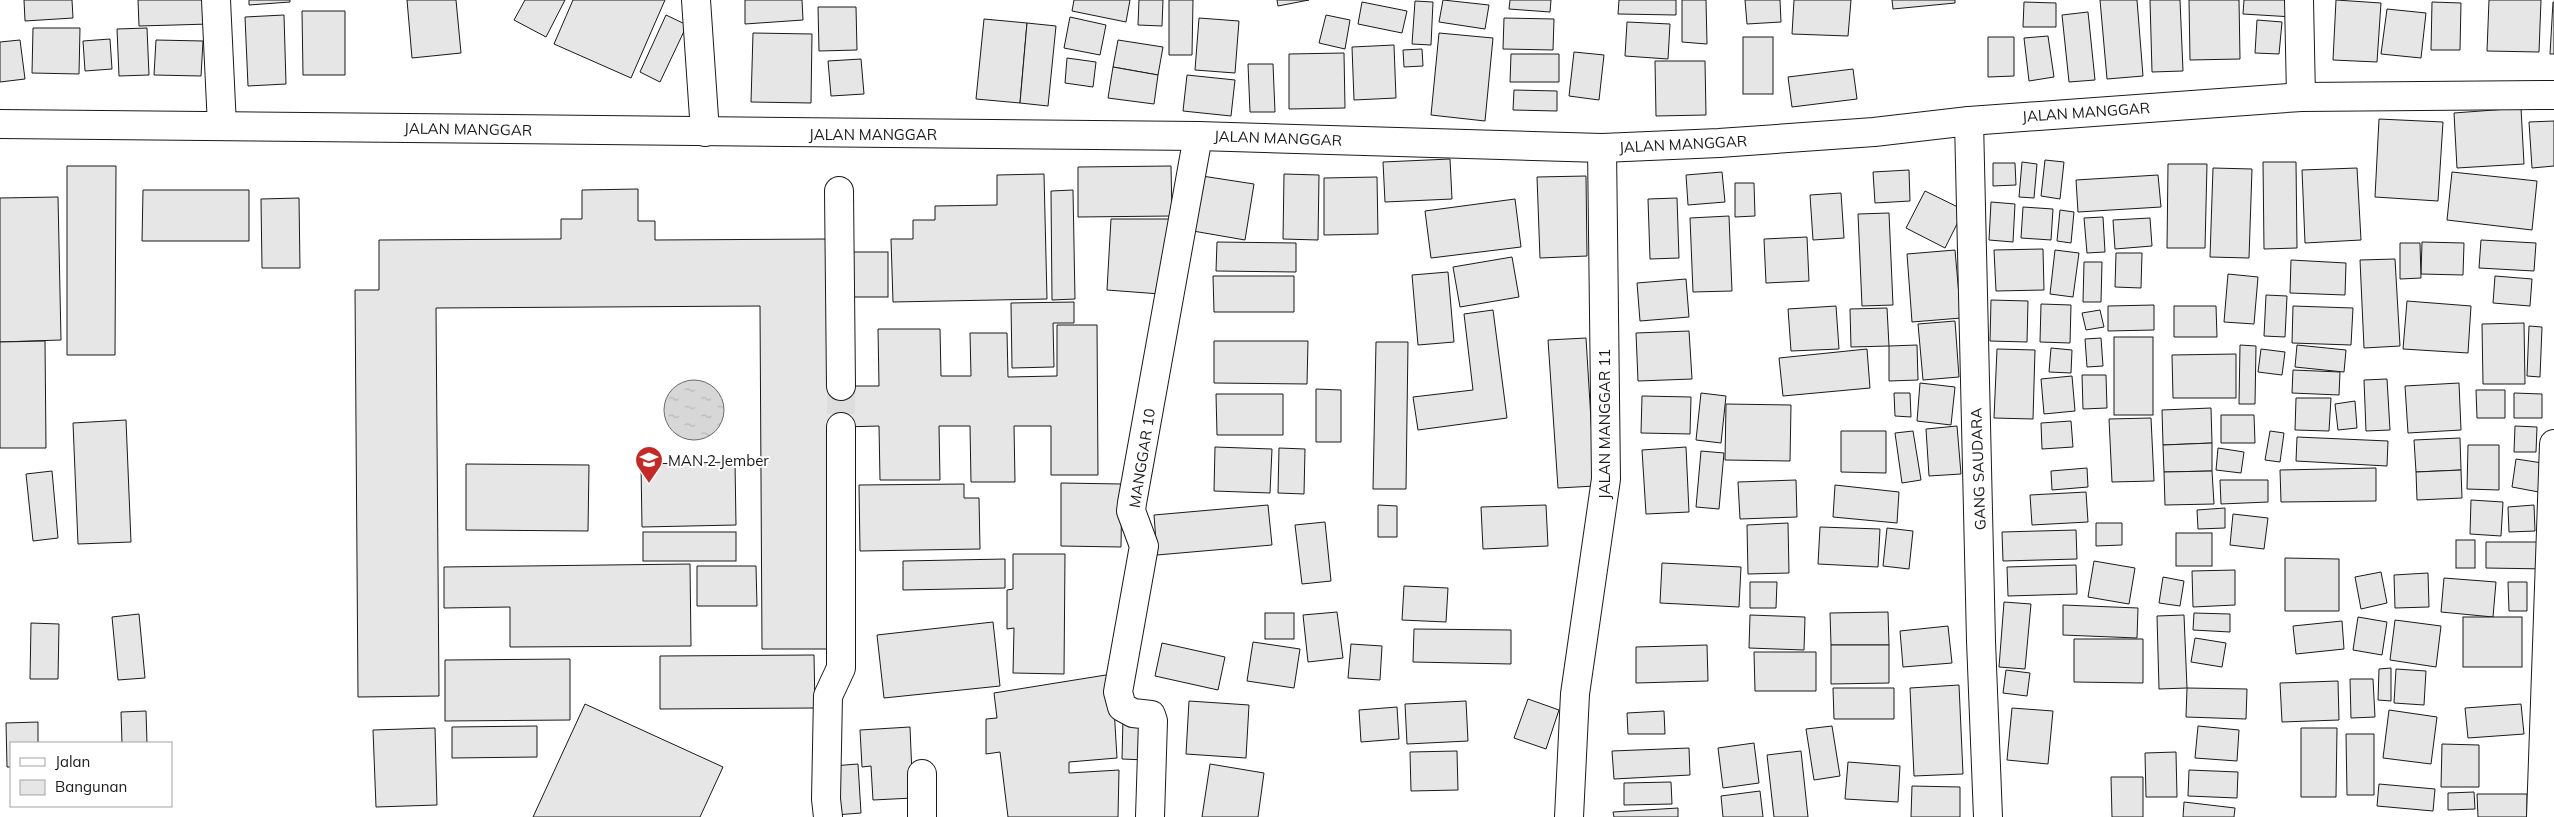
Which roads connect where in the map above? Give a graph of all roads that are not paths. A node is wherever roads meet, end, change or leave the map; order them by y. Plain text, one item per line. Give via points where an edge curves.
1 (216, 0) edge
2 (696, 0) edge
3 (2299, 0) edge
4 (2554, 95) edge
5 (2301, 97) junction
6 (1969, 121) junction
7 (0, 124) edge
8 (222, 126) junction
9 (705, 132) junction
10 (1198, 136) junction
11 (1602, 148) junction
12 (838, 192) dead end
13 (841, 386) tunnel mouth
14 (841, 426) tunnel mouth
15 (2554, 444) edge
16 (922, 774) dead end
17 (828, 817) edge
18 (922, 817) edge
19 (1150, 817) edge
20 (1569, 817) edge
21 (1988, 817) edge
22 (2541, 817) edge

1 - 8 street
2 - 9 street
3 - 5 street
4 - 5 street, JALAN MANGGAR
5 - 6 street, JALAN MANGGAR
6 - 11 street, JALAN MANGGAR via 1874,132
6 - 21 street, GANG SAUDARA
7 - 8 street, JALAN MANGGAR
8 - 9 street, JALAN MANGGAR
9 - 10 street, JALAN MANGGAR
10 - 11 street, JALAN MANGGAR
10 - 19 street, MANGGAR 10 via 1132,503 1131,511 1144,546 1118,692 1122,706 1133,713 1151,715 1153,721
11 - 20 street, JALAN MANGGAR 11 via 1606,479 1575,694
12 - 13 street
14 - 17 street via 841,659 828,696
15 - 22 street
16 - 18 street

